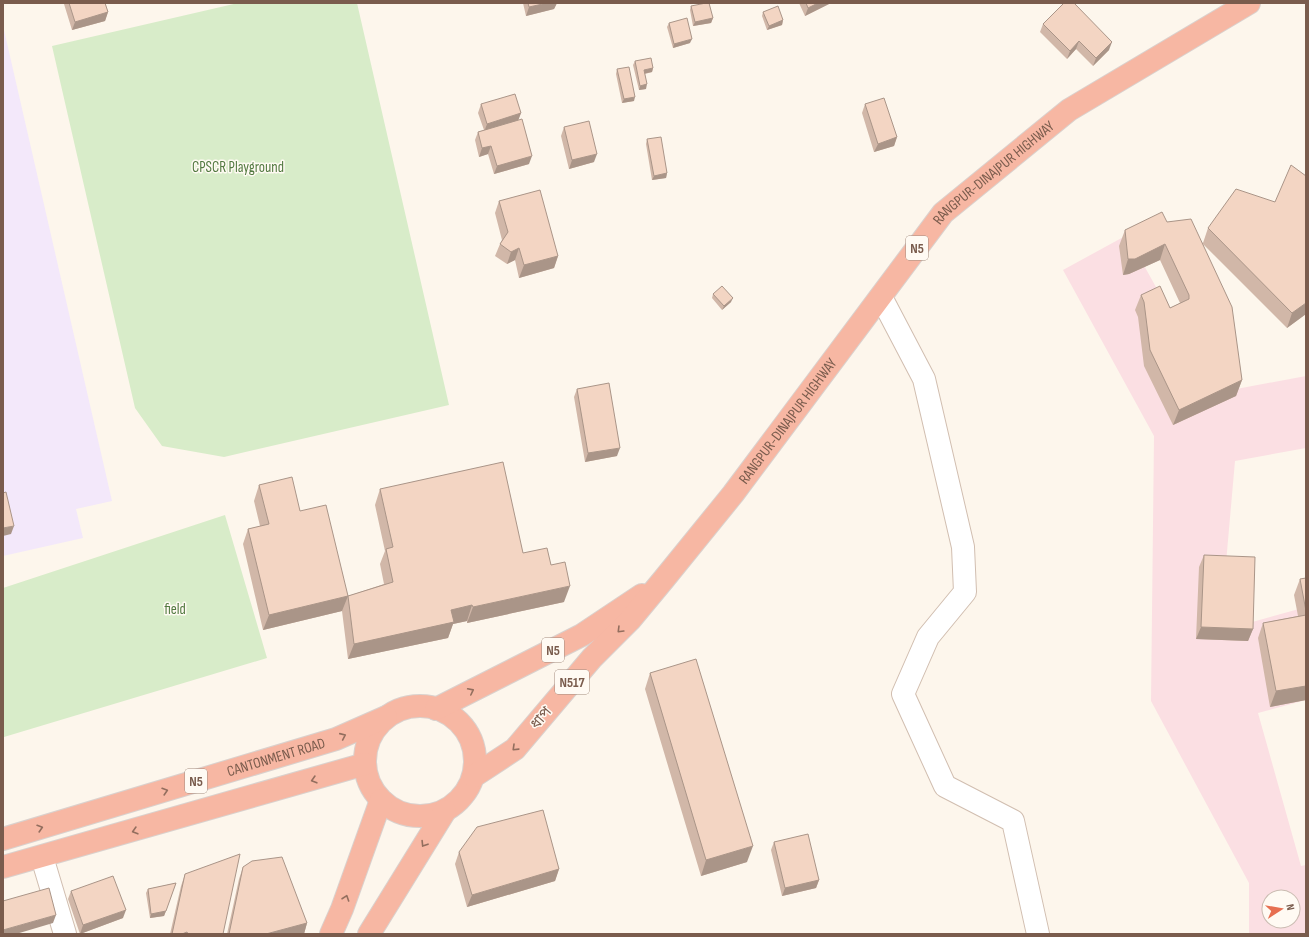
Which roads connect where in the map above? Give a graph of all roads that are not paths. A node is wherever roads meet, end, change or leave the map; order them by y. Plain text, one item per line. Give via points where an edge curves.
1 (1249, 3) edge
2 (881, 296) junction
3 (664, 580) junction
4 (436, 709) junction
5 (386, 717) junction
6 (365, 764) junction
7 (474, 776) junction
8 (381, 800) junction
9 (445, 811) junction
10 (3, 838) edge
11 (42, 858) junction
12 (3, 867) edge
13 (65, 934) edge
14 (331, 934) edge
15 (369, 934) edge
16 (1038, 934) edge

1 - 2 highway, RANGPUR-DINAJPUR HIGHWAY / N5 via 1069,110 943,213
2 - 3 highway, RANGPUR-DINAJPUR HIGHWAY / N5 via 733,494
2 - 16 street via 924,379 963,547 965,584 965,592 928,637 902,694 945,786 1013,821
4 -> 3 highway, N5 via 582,635
3 -> 7 highway, ধাপ / N517 via 630,620 592,658 515,749
4 - 5 highway, N5 via 430,706 407,707
4 - 7 highway, N5 via 451,715 467,732 475,753
5 - 6 highway, N5 via 371,735
10 -> 5 highway, CANTONMENT ROAD / N5 via 336,739
6 - 8 highway, N5 via 368,780
6 -> 11 highway, N5
7 - 9 highway, N5 via 463,797
8 - 9 highway, N5 via 400,813 415,816 423,817
14 -> 8 highway
9 -> 15 highway
11 - 12 highway, N5
11 - 13 street

